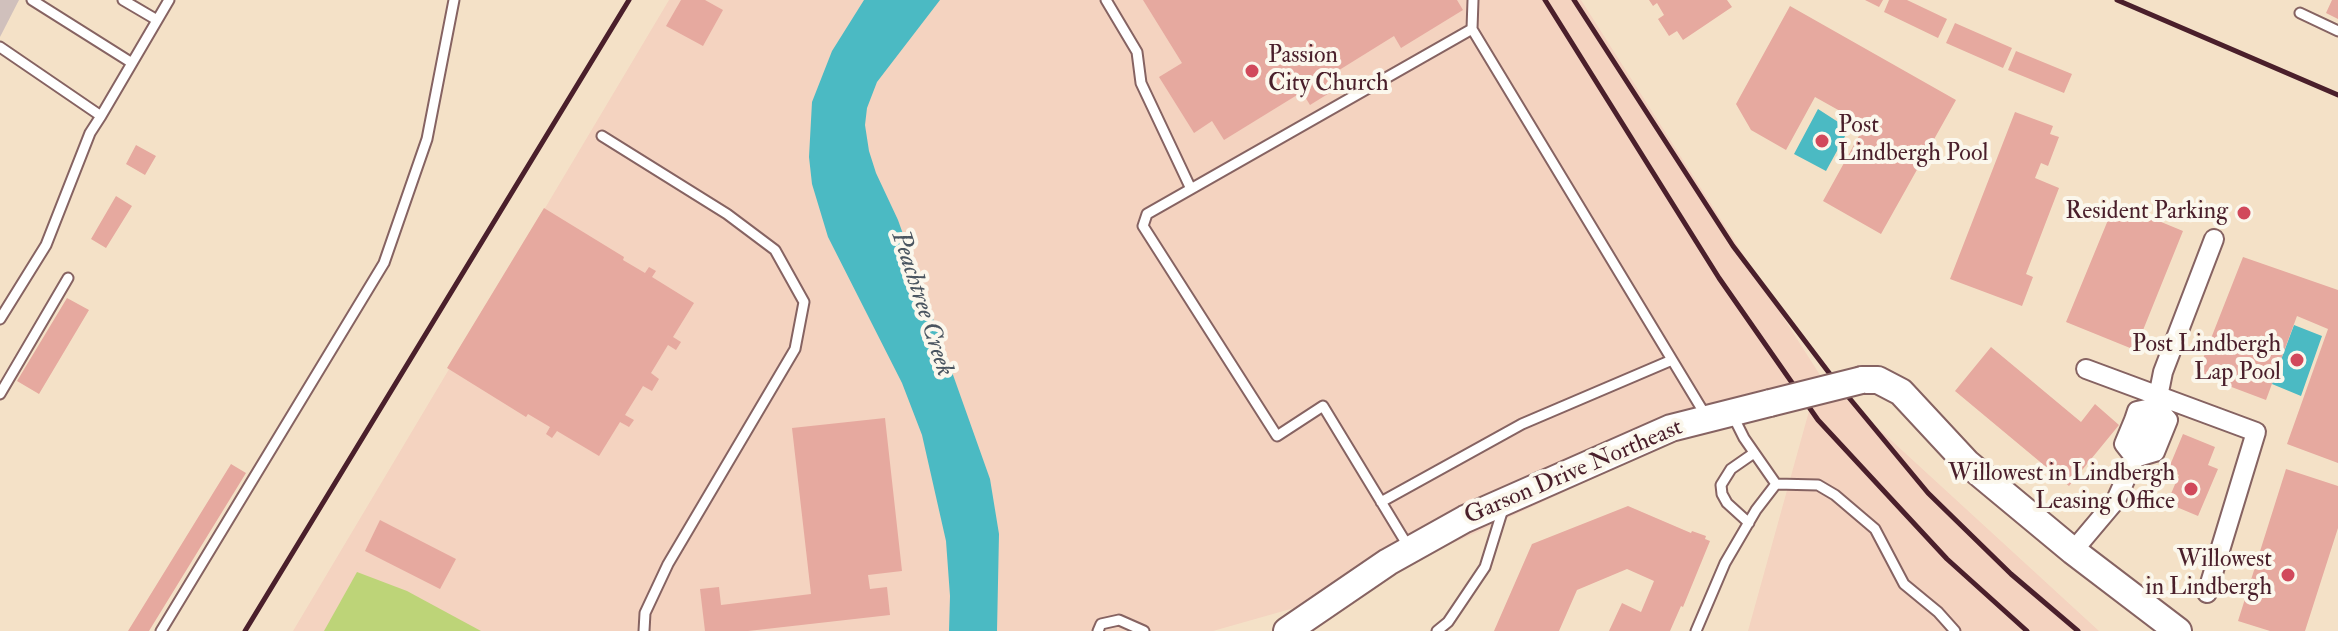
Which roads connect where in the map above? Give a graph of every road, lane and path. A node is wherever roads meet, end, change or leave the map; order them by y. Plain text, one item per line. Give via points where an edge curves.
1 (32, 0) edge
2 (123, 0) edge
3 (169, 0) edge
4 (454, 0) edge
5 (1106, 0) edge
6 (1473, 0) edge
7 (46, 3) edge
8 (2300, 13) dead end
9 (157, 20) junction
10 (1472, 29) junction
11 (2338, 31) edge
12 (0, 47) edge
13 (132, 63) junction
14 (101, 116) junction
15 (602, 136) dead end
16 (1191, 189) junction
17 (2214, 239) dead end
18 (68, 278) dead end
19 (0, 319) edge
20 (1672, 360) junction
21 (2086, 369) dead end
22 (0, 394) edge
23 (2157, 402) junction
24 (1719, 416) junction
25 (1754, 453) junction
26 (2135, 458) junction
27 (1776, 484) junction
28 (1505, 501) junction
29 (1381, 502) junction
30 (1749, 523) junction
31 (1410, 549) junction
32 (2073, 551) junction
33 (2207, 593) dead end
34 (161, 631) edge
35 (644, 631) edge
36 (1098, 631) edge
37 (1144, 631) edge
38 (1288, 631) edge
39 (1438, 631) edge
40 (1696, 631) edge
41 (1955, 631) edge
42 (2178, 631) edge

1 - 7 lane
2 - 9 lane
3 - 9 lane
4 - 34 lane via 427,139 384,263
5 - 16 lane via 1137,52 1141,83
6 - 10 lane
7 - 13 lane
8 - 11 lane
9 - 13 lane
10 - 16 lane
10 - 20 lane
12 - 14 lane
13 - 14 lane
14 - 19 lane via 46,245
15 - 35 lane via 775,250 804,302 795,349 668,564 645,613
16 - 29 lane via 1147,214 1143,226 1277,436 1323,406
17 - 23 street via 2163,372
18 - 22 lane
20 - 24 lane
20 - 29 lane via 1522,424
21 - 23 street
23 - 26 street via 2137,411 2124,444
23 - 26 street via 2168,420 2155,452
23 - 33 street via 2256,432
24 - 25 lane
24 - 28 main road, Garson Drive Northeast via 1671,428
24 - 32 main road, Garson Drive Northeast, bridge via 1878,380 1901,392 1967,463
25 - 27 lane
25 - 30 lane via 1731,469 1721,485 1727,503
26 - 32 street via 2116,500
27 - 30 lane
27 - 41 lane via 1818,485 1835,495 1875,529 1904,584
28 - 31 main road, Garson Drive Northeast
28 - 39 lane via 1485,567
29 - 31 lane
30 - 40 lane
31 - 38 main road, Garson Drive Northeast
32 - 42 main road, Garson Drive Northeast
36 - 37 lane via 1101,624 1119,620

